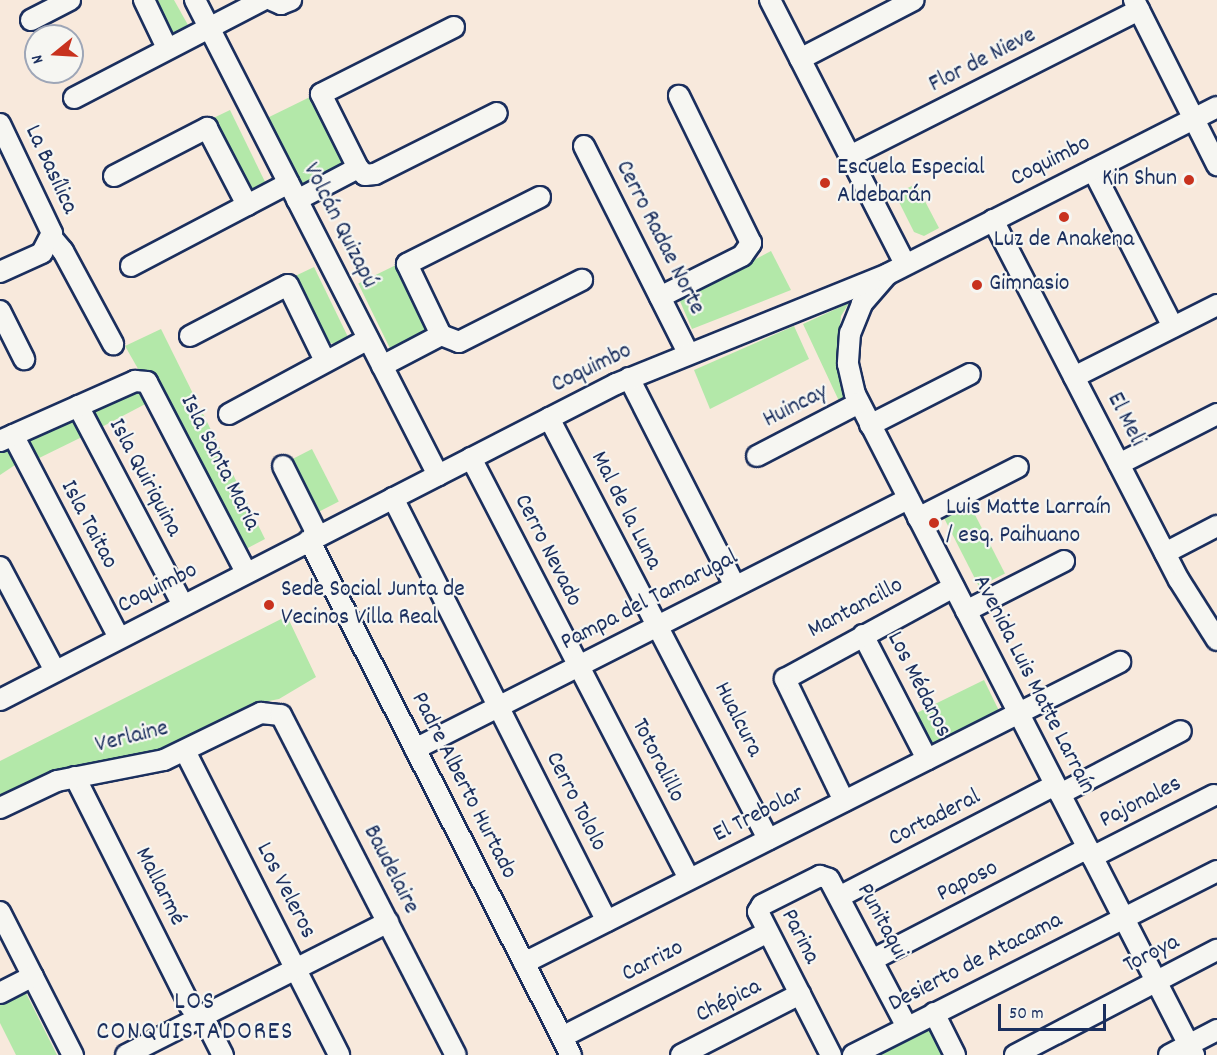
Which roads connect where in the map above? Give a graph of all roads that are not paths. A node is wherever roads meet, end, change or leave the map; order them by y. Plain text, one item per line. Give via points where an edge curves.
1 (70, 0) edge
2 (144, 0) edge
3 (195, 0) edge
4 (263, 0) edge
5 (272, 0) edge
6 (291, 0) edge
7 (770, 0) edge
8 (914, 0) edge
9 (1136, 5) edge
10 (31, 20) dead end
11 (209, 27) junction
12 (454, 27) dead end
13 (167, 48) junction
14 (800, 58) junction
15 (679, 96) dead end
16 (74, 98) dead end
17 (1217, 107) edge
18 (497, 113) dead end
19 (1194, 118) junction
20 (0, 124) edge
21 (584, 146) dead end
22 (850, 156) junction
23 (1217, 165) edge
24 (358, 168) junction
25 (1093, 170) junction
26 (114, 176) dead end
27 (293, 192) junction
28 (540, 197) dead end
29 (247, 205) junction
30 (993, 220) junction
31 (52, 238) junction
32 (131, 267) dead end
33 (897, 269) junction
34 (0, 272) edge
35 (582, 280) dead end
36 (660, 297) junction
37 (1217, 305) edge
38 (0, 311) edge
39 (1173, 327) junction
40 (441, 335) junction
41 (190, 336) dead end
42 (368, 339) junction
43 (113, 344) dead end
44 (688, 353) junction
45 (24, 359) dead end
46 (326, 361) junction
47 (382, 366) junction
48 (970, 374) dead end
49 (1074, 377) junction
50 (629, 378) junction
51 (859, 403) junction
52 (78, 406) junction
53 (229, 414) dead end
54 (1217, 414) edge
55 (549, 418) junction
56 (870, 425) junction
57 (6, 438) edge
58 (757, 456) dead end
59 (471, 458) junction
60 (1119, 464) junction
61 (283, 466) dead end
62 (1017, 467) dead end
63 (438, 475) junction
64 (393, 498) junction
65 (908, 499) junction
66 (918, 518) junction
67 (1217, 526) edge
68 (314, 538) junction
69 (1165, 553) junction
70 (1064, 561) dead end
71 (0, 567) edge
72 (246, 572) junction
73 (735, 586) junction
74 (954, 587) junction
75 (183, 605) junction
76 (966, 611) junction
77 (658, 626) junction
78 (863, 634) junction
79 (1216, 637) edge
80 (119, 638) junction
81 (1120, 662) dead end
82 (580, 665) junction
83 (55, 671) junction
84 (0, 700) edge
85 (498, 707) junction
86 (273, 712) joint
87 (1018, 713) junction
88 (1181, 731) dead end
89 (415, 749) junction
90 (185, 751) junction
91 (927, 759) junction
92 (75, 777) junction
93 (1058, 790) junction
94 (1214, 795) dead end
95 (844, 801) junction
96 (0, 808) edge
97 (768, 839) junction
98 (1090, 853) junction
99 (1217, 871) edge
100 (825, 875) joint
101 (689, 879) junction
102 (839, 897) junction
103 (0, 912) edge
104 (1123, 916) junction
105 (607, 921) junction
106 (388, 922) junction
107 (768, 932) junction
108 (1217, 950) edge
109 (872, 960) junction
110 (524, 963) junction
111 (296, 969) junction
112 (33, 976) junction
113 (1156, 982) junction
114 (0, 993) edge
115 (800, 994) junction
116 (934, 1013) junction
117 (200, 1017) junction
118 (907, 1027) junction
119 (1217, 1030) edge
120 (566, 1046) edge
121 (1191, 1050) edge
122 (73, 1055) edge
123 (126, 1055) edge
124 (223, 1055) edge
125 (339, 1055) edge
126 (456, 1055) edge
127 (681, 1055) edge
128 (831, 1055) edge
129 (853, 1055) edge
130 (955, 1055) edge
131 (1015, 1055) edge
132 (1169, 1055) edge

1 - 10 street
2 - 13 street
3 - 11 street, Volcán Quizapú
4 - 11 street
5 - 6 street via 281,4
7 - 14 street
8 - 14 street
9 - 19 street
9 - 22 street, Flor de Nieve
11 - 13 street
11 - 27 street, Volcán Quizapú
12 - 24 street via 321,94
13 - 16 street
14 - 22 street
15 - 36 street via 750,236 751,247 742,256
17 - 19 street, Coquimbo
18 - 24 street via 372,176
19 - 23 street
19 - 25 street, Coquimbo
20 - 31 street, La Basílica via 50,222
21 - 36 street, Cerro Radae Norte
22 - 33 street
24 - 27 street
25 - 30 street, Coquimbo
25 - 39 street
26 - 29 street via 207,128
27 - 29 street
27 - 42 street, Volcán Quizapú
28 - 40 street via 407,264
29 - 32 street
30 - 33 street, Coquimbo
30 - 49 street, El Meli
31 - 34 street via 42,253
31 - 43 street, La Basílica
33 - 44 street, Coquimbo
33 - 51 street, Avenida Luis Matte Larraín via 862,304 850,333 848,364
35 - 40 street via 459,342
36 - 44 street, Cerro Radae Norte
37 - 39 street
38 - 45 street
39 - 49 street
40 - 47 street
41 - 46 street via 288,285
42 - 46 street
42 - 47 street, Volcán Quizapú
44 - 50 street, Coquimbo
46 - 53 street via 314,371
47 - 63 street, Volcán Quizapú
48 - 56 street
49 - 60 street, El Meli
50 - 55 street, Coquimbo
50 - 73 street
51 - 56 street, Avenida Luis Matte Larraín
51 - 58 street, Huincay
52 - 57 street
52 - 72 street, Isla Santa María via 143,380 150,386
52 - 75 street, Isla Quiriquina
54 - 60 street
55 - 59 street, Coquimbo
55 - 77 street, Mal de la Luna
56 - 65 street, Avenida Luis Matte Larraín
57 - 80 street, Isla Taitao
59 - 63 street, Coquimbo
59 - 82 street, Cerro Nevado
60 - 69 street, El Meli
61 - 68 street, Padre Alberto Hurtado
62 - 66 street
63 - 64 street, Coquimbo
64 - 68 street, Coquimbo
64 - 85 street, Cerro Tololo
65 - 66 street, Avenida Luis Matte Larraín
65 - 73 street, Pampa del Tamarugal
66 - 74 street, Avenida Luis Matte Larraín
67 - 69 street
68 - 72 street, Coquimbo
68 - 89 street, Padre Alberto Hurtado
69 - 79 street, El Meli
70 - 76 street
71 - 83 street
72 - 75 street, Coquimbo
73 - 77 street, Pampa del Tamarugal
74 - 76 street, Avenida Luis Matte Larraín
74 - 78 street, Mantancillo
75 - 80 street, Coquimbo
76 - 87 street, Avenida Luis Matte Larraín
77 - 82 street, Pampa del Tamarugal
77 - 97 street, Hualcura
78 - 91 street, Los Médanos
78 - 95 street, Mantancillo via 785,679
80 - 83 street, Coquimbo
81 - 87 street, El Trebolar
82 - 85 street, Pampa del Tamarugal
82 - 101 street, Totoralillo
83 - 84 street, Coquimbo
85 - 89 street, Pampa del Tamarugal
85 - 105 street, Cerro Tololo
86 - 90 street, Verlaine via 261,713
86 - 106 street, Baudelaire via 286,722
87 - 91 street, El Trebolar
87 - 93 street, Avenida Luis Matte Larraín
88 - 93 street, Cortaderal
89 - 110 street, Padre Alberto Hurtado
90 - 92 street, Verlaine via 154,763
90 - 111 street, Los Veleros
91 - 95 street, El Trebolar
92 - 96 street, Verlaine via 47,784
92 - 117 street, Mallarmé via 190,1006
93 - 98 street, Avenida Luis Matte Larraín
93 - 102 street, Cortaderal
94 - 98 street, Pajonales
95 - 97 street, El Trebolar
97 - 101 street, El Trebolar
98 - 104 street, Avenida Luis Matte Larraín
98 - 109 street, Paposo
99 - 104 street, Desierto de Atacama
100 - 102 street, Punitaqui
100 - 107 street, Parina via 760,907 758,912
101 - 105 street, El Trebolar
102 - 109 street, Punitaqui
103 - 112 street
104 - 113 street, Avenida Luis Matte Larraín
104 - 116 street, Desierto de Atacama
105 - 110 street, El Trebolar
106 - 111 street
106 - 126 street, Baudelaire
107 - 115 street, Parina
107 - 120 street, Carrizo
108 - 113 street, Toroya
109 - 118 street, Punitaqui
110 - 120 street, Padre Alberto Hurtado
111 - 117 street
111 - 125 street, Los Veleros
112 - 114 street
112 - 122 street
113 - 121 street, Avenida Luis Matte Larraín
113 - 131 street, Toroya
115 - 127 street, Chépica
115 - 128 street, Parina
116 - 118 street, Desierto de Atacama
116 - 130 street
117 - 123 street
117 - 124 street, Mallarmé
118 - 129 street, Desierto de Atacama
119 - 121 street
121 - 132 street

